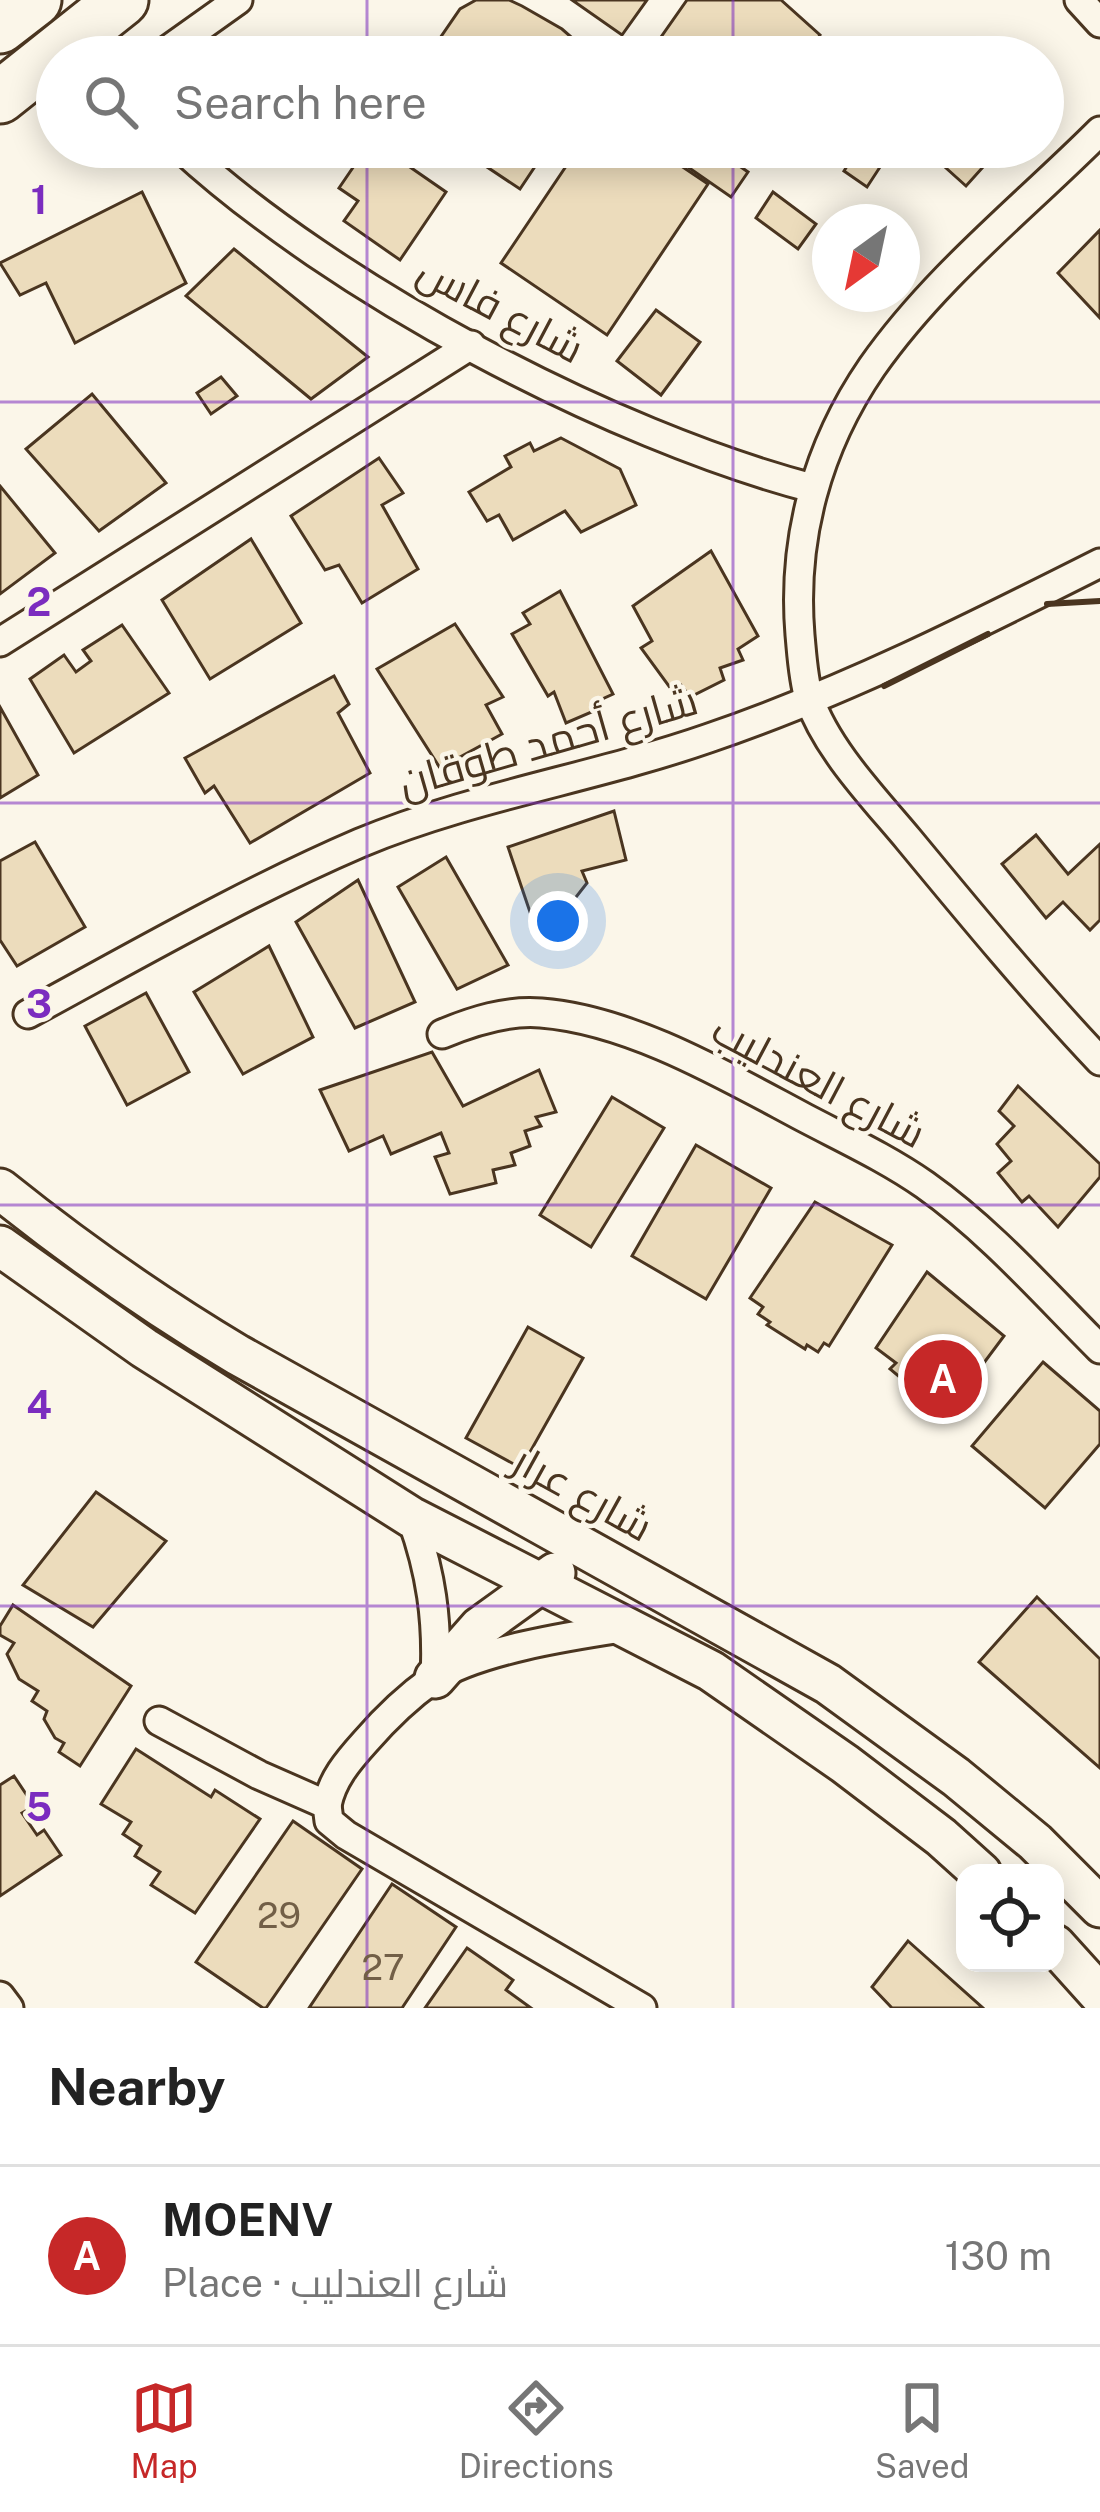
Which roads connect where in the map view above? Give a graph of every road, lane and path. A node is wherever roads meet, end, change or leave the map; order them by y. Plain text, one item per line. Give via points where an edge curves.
1 (35, 0) edge
2 (122, 0) edge
3 (238, 0) edge
4 (1079, 0) edge
5 (1100, 23) edge
6 (0, 27) edge
7 (96, 36) edge
8 (187, 36) edge
9 (36, 77) edge
10 (0, 98) edge
11 (1100, 131) edge
12 (1064, 165) edge
13 (208, 168) edge
14 (1060, 168) edge
15 (471, 345) junction
16 (812, 488) junction
17 (1100, 562) edge
18 (0, 641) edge
19 (810, 700) junction
20 (28, 1014) dead end
21 (442, 1034) dead end
22 (1100, 1061) edge
23 (0, 1189) edge
24 (0, 1246) edge
25 (1100, 1349) edge
26 (411, 1517) junction
27 (591, 1553) junction
28 (538, 1583) junction
29 (622, 1628) junction
30 (435, 1678) junction
31 (159, 1721) dead end
32 (327, 1805) junction
33 (971, 1864) edge
34 (1100, 1907) edge
35 (1064, 1955) edge
36 (1100, 1995) edge
37 (0, 1996) edge
38 (605, 1998) edge
39 (9, 2008) edge
40 (642, 2008) edge

1 - 6 highway
2 - 7 highway
3 - 8 street
4 - 5 street
9 - 10 highway
11 - 12 street
13 - 15 street, شارع فاس via 326,258
14 - 16 street via 900,331 849,405
15 - 16 street, شارع فاس via 650,430
15 - 18 street
16 - 19 street via 798,612
17 - 19 street, شارع أحمد طوقان
19 - 20 street, شارع أحمد طوقان via 704,740 360,843
19 - 22 street via 866,788
21 - 25 street, شارع العندليب via 538,1013 653,1043 703,1066 926,1186
23 - 27 main road, شارع عرار via 160,1308
24 - 26 main road
26 - 28 main road
26 - 30 street via 434,1596
27 - 28 main road
27 - 34 main road, شارع عرار via 829,1684 1019,1829
28 - 29 main road
28 - 30 main road via 480,1627
29 - 30 street via 527,1646
29 - 33 main road via 762,1705
30 - 32 street via 353,1756
31 - 32 street
32 - 38 street via 329,1821 346,1834
35 - 36 main road
37 - 39 street
38 - 40 street

